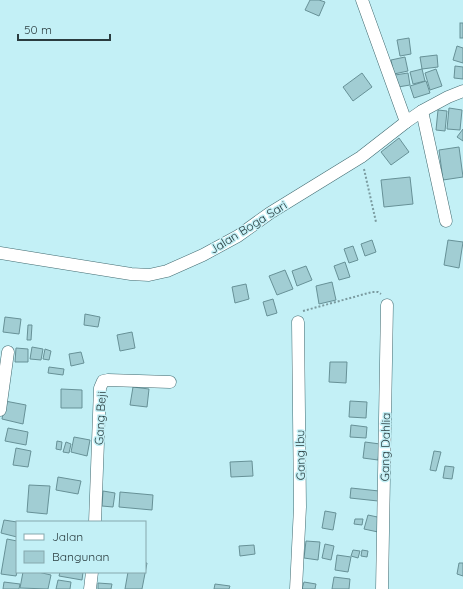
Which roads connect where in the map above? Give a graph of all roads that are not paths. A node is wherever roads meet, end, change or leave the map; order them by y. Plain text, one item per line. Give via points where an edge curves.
1 (362, 0) edge
2 (463, 91) edge
3 (422, 111) junction
4 (406, 122) junction
5 (446, 221) dead end
6 (0, 253) edge
7 (388, 305) road end
8 (298, 322) road end
9 (8, 352) dead end
10 (170, 382) dead end
11 (0, 410) edge
12 (96, 521) edge
13 (92, 573) edge
14 (90, 589) edge
15 (296, 589) edge
16 (382, 589) edge

1 - 4 street
2 - 3 street, Jalan Boga Sari
3 - 4 street, Jalan Boga Sari
3 - 5 street
4 - 6 street, Jalan Boga Sari via 361,156 221,246 158,274 131,274
7 - 16 street, Gang Dahlia
8 - 15 street, Gang Ibu via 300,507
9 - 11 street
10 - 12 street, Gang Beji via 103,382 100,388
13 - 14 street

